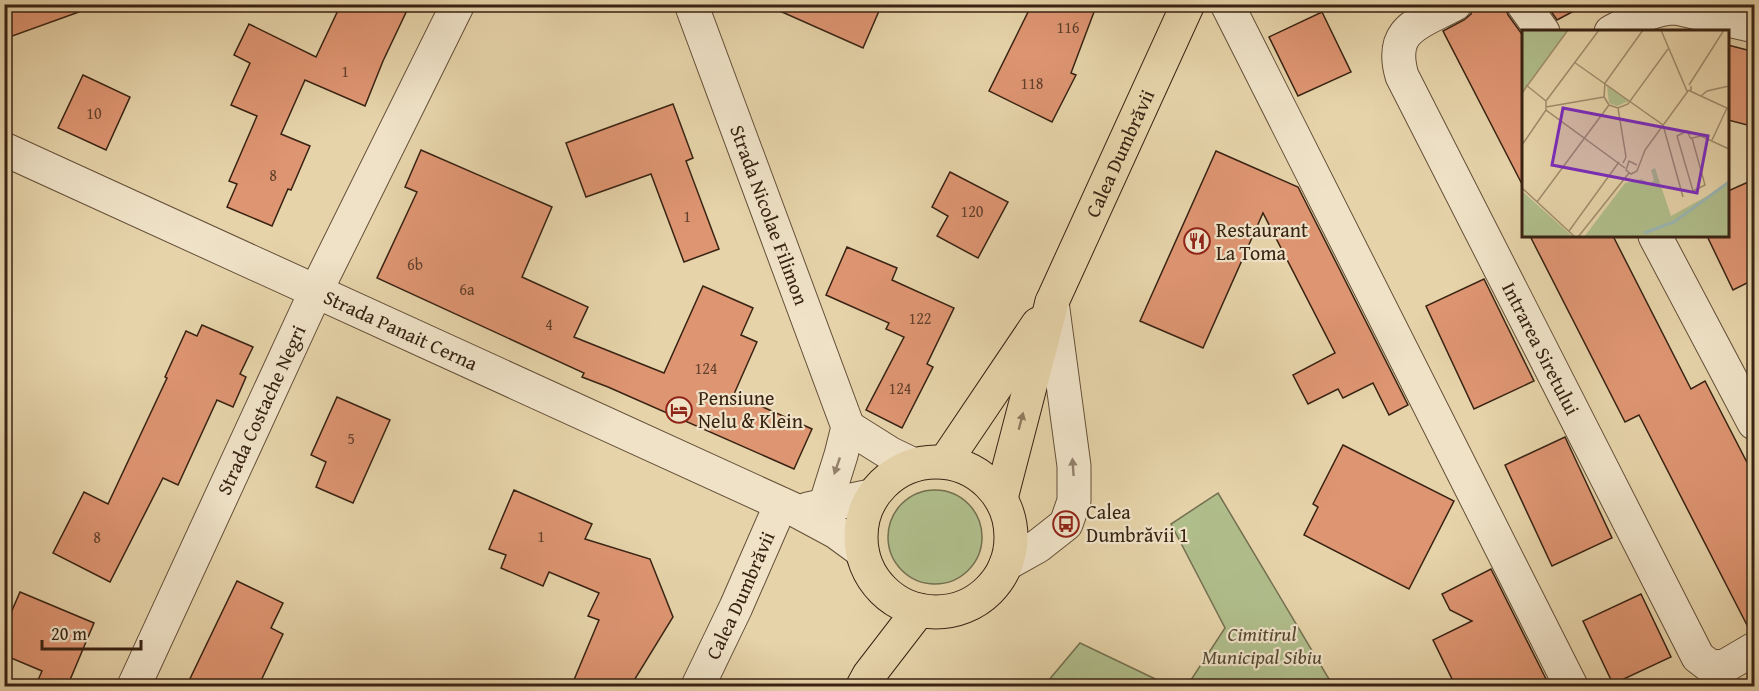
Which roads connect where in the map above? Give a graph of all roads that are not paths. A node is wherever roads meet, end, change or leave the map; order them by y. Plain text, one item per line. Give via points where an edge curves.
1 (458, 4) edge
2 (691, 4) edge
3 (1188, 4) edge
4 (1227, 4) edge
5 (1455, 4) edge
6 (1523, 4) edge
7 (1755, 26) edge
8 (1542, 30) edge
9 (1615, 30) edge
10 (4, 149) edge
11 (1655, 237) edge
12 (316, 291) junction
13 (1052, 302) junction
14 (1755, 423) edge
15 (848, 427) junction
16 (930, 464) junction
17 (871, 496) junction
18 (1001, 498) junction
19 (801, 507) junction
20 (862, 551) junction
21 (1006, 564) junction
22 (885, 592) junction
23 (919, 610) junction
24 (1755, 648) edge
25 (866, 681) edge
26 (134, 687) edge
27 (698, 687) edge
28 (1571, 687) edge

1 - 12 street, Strada Costache Negri
2 - 15 street, Strada Nicolae Filimon
3 - 13 main road, Calea Dumbrăvii
4 - 28 street
5 - 24 street, Intrarea Siretului via 1408,29 1397,60 1402,76 1698,657 1712,667 1725,666
6 - 8 street
7 - 9 street via 1664,8
10 - 12 street, Strada Panait Cerna
11 - 14 street
12 - 19 street, Strada Panait Cerna
12 - 26 street, Strada Costache Negri
13 - 16 main road, Calea Dumbrăvii
18 -> 13 main road, Calea Dumbrăvii
21 -> 13 street via 1066,524 1074,501 1074,466
15 - 16 street via 891,454
15 -> 19 street via 841,455
16 - 17 main road via 900,471
16 - 18 main road via 967,468 986,480
17 - 19 street
17 - 20 main road via 863,520
18 - 21 main road via 1011,530
19 - 20 street, Strada Panait Cerna
19 - 27 street, Calea Dumbrăvii
20 - 22 main road via 867,567
21 - 23 main road via 987,592 973,602 943,611
22 - 23 main road
22 - 25 main road
23 - 25 main road

